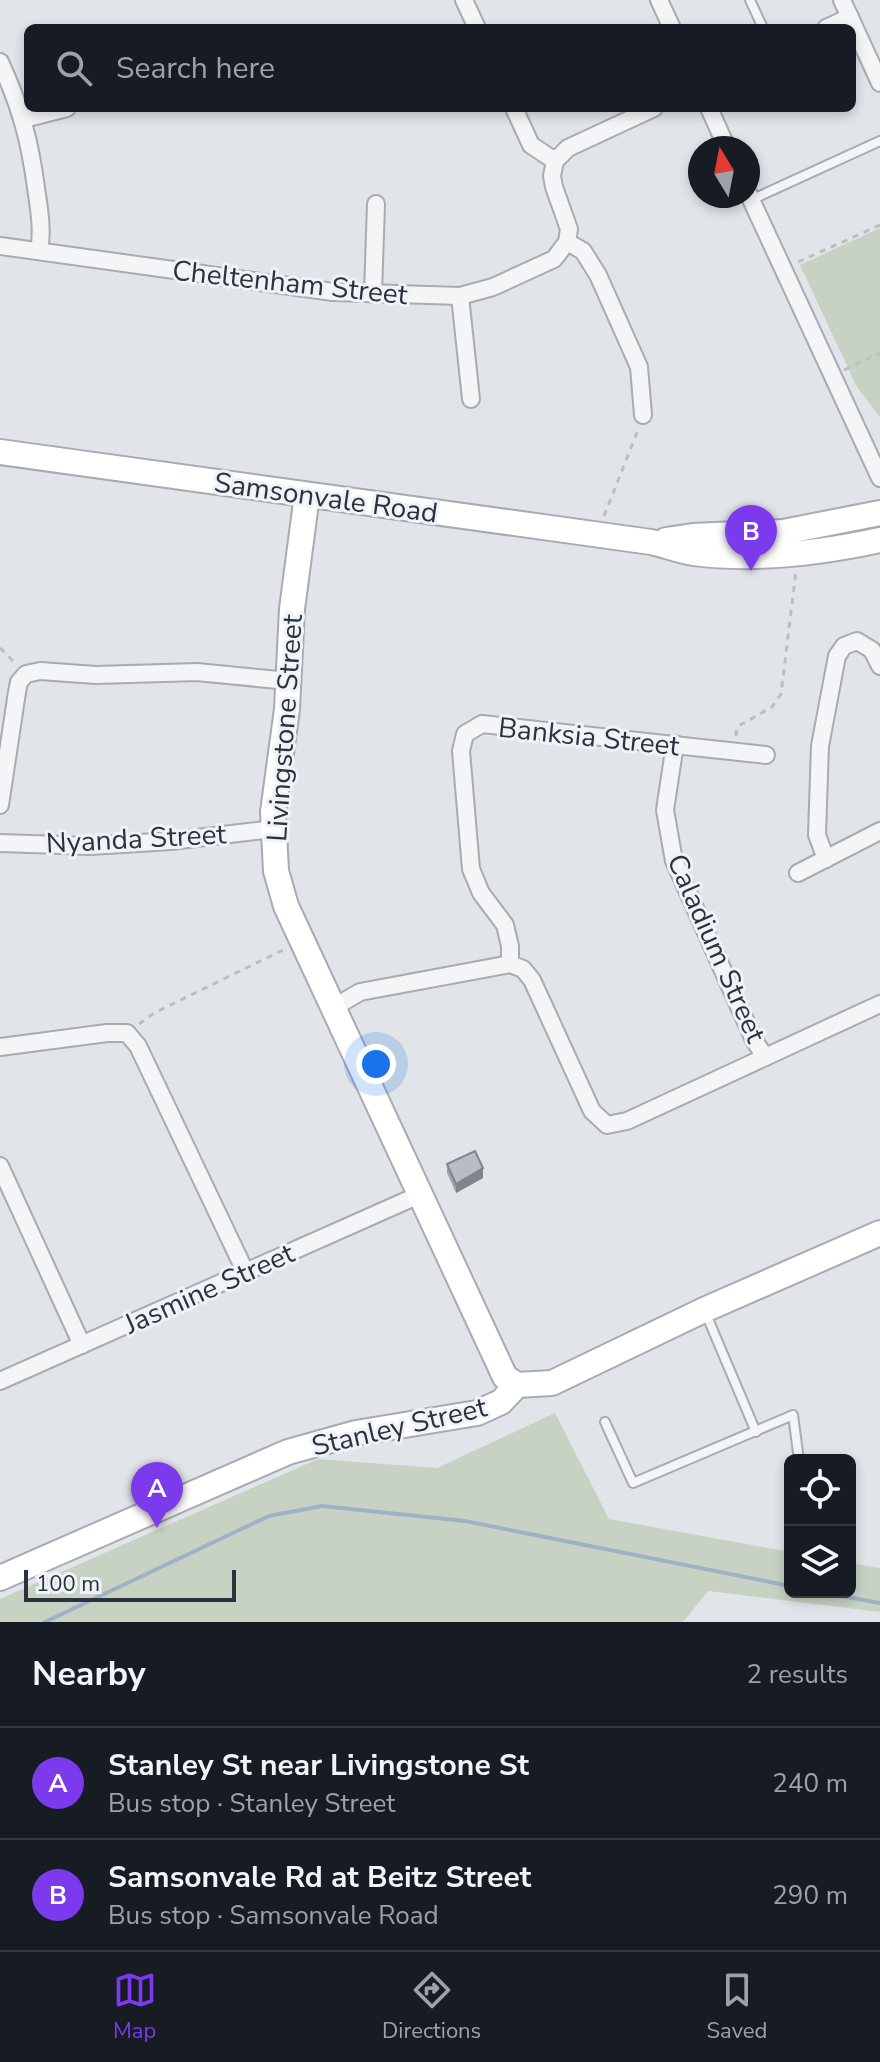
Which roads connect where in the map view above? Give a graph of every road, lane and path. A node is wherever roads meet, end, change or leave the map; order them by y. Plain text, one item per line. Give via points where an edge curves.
1 (464, 0) edge
2 (659, 0) edge
3 (750, 0) edge
4 (842, 0) edge
5 (850, 17) junction
6 (475, 24) edge
7 (670, 24) edge
8 (761, 24) edge
9 (835, 24) edge
10 (853, 24) edge
11 (856, 30) edge
12 (0, 62) edge
13 (880, 83) edge
14 (51, 112) edge
15 (516, 112) edge
16 (645, 112) edge
17 (711, 112) edge
18 (24, 119) junction
19 (722, 136) edge
20 (880, 141) edge
21 (555, 161) junction
22 (760, 192) edge
23 (376, 204) dead end
24 (756, 208) edge
25 (880, 225) edge
26 (567, 242) junction
27 (0, 246) edge
28 (39, 251) junction
29 (794, 264) dead end
30 (373, 294) junction
31 (460, 296) junction
32 (880, 353) edge
33 (844, 370) dead end
34 (471, 399) dead end
35 (643, 415) joint
36 (0, 452) edge
37 (880, 478) edge
38 (307, 495) junction
39 (880, 513) edge
40 (604, 516) dead end
41 (880, 540) edge
42 (651, 542) junction
43 (796, 571) dead end
44 (0, 648) edge
45 (880, 666) edge
46 (26, 674) junction
47 (288, 681) junction
48 (675, 744) junction
49 (733, 752) junction
50 (766, 755) dead end
51 (0, 805) edge
52 (273, 829) junction
53 (880, 831) edge
54 (0, 835) edge
55 (0, 843) edge
56 (826, 859) junction
57 (798, 873) dead end
58 (286, 948) dead end
59 (510, 964) junction
60 (880, 1004) edge
61 (333, 1008) junction
62 (127, 1033) junction
63 (0, 1047) edge
64 (765, 1057) junction
65 (0, 1166) edge
66 (419, 1195) junction
67 (880, 1233) edge
68 (245, 1271) junction
69 (704, 1310) junction
70 (82, 1345) junction
71 (0, 1381) edge
72 (517, 1385) junction
73 (605, 1422) dead end
74 (756, 1432) junction
75 (798, 1454) edge
76 (0, 1578) edge

1 - 6 street
2 - 7 street
3 - 8 lane
4 - 5 street
5 - 9 street
5 - 10 street
11 - 13 street
12 - 18 street
14 - 18 street
15 - 21 street via 531,145
16 - 21 street via 568,148
17 - 19 street
18 - 28 street via 39,206
20 - 22 lane
21 - 26 street via 552,176 569,229
23 - 30 street
24 - 37 street
25 - 29 path
26 - 31 street, Cheltenham Street via 554,259
26 - 35 street via 583,251 598,275 639,367
27 - 28 street, Cheltenham Street
28 - 30 street, Cheltenham Street
30 - 31 street, Cheltenham Street
31 - 34 street
32 - 33 path
35 - 40 path
36 - 38 street, Samsonvale Road
38 - 42 street, Samsonvale Road
38 - 47 street, Livingstone Street
39 - 42 street, Samsonvale Road via 783,532
41 - 42 street, Samsonvale Road via 747,555 691,552
43 - 49 path via 781,694 772,707 737,727
44 - 46 path
45 - 56 street via 872,650 857,641 844,646 834,666 820,746 817,835
46 - 47 street via 197,672
46 - 51 street via 17,692
47 - 52 street, Livingstone Street
48 - 49 street, Banksia Street
48 - 59 street, Banksia Street via 482,724 465,734 461,751 471,869 505,925
48 - 64 street, Caladium Street via 665,810 674,861
49 - 50 street, Banksia Street
52 - 55 street, Nyanda Street via 90,846
52 - 61 street, Livingstone Street via 276,871 286,906
53 - 56 street
54 - 55 street
56 - 57 street
58 - 62 path via 154,1013
59 - 61 street via 360,992
59 - 64 street via 532,980 592,1111 607,1125 627,1121
60 - 64 street
61 - 66 street, Livingstone Street
62 - 63 street
62 - 68 street via 138,1046
65 - 70 street
66 - 68 street, Jasmine Street
66 - 72 street, Livingstone Street via 499,1368
67 - 69 street, Stanley Street
68 - 70 street, Jasmine Street
69 - 72 street, Stanley Street via 552,1383
69 - 74 lane
70 - 71 street, Jasmine Street
72 - 76 street, Stanley Street via 501,1402 477,1413 356,1433 288,1452
73 - 74 lane via 633,1483
74 - 75 lane via 793,1415

